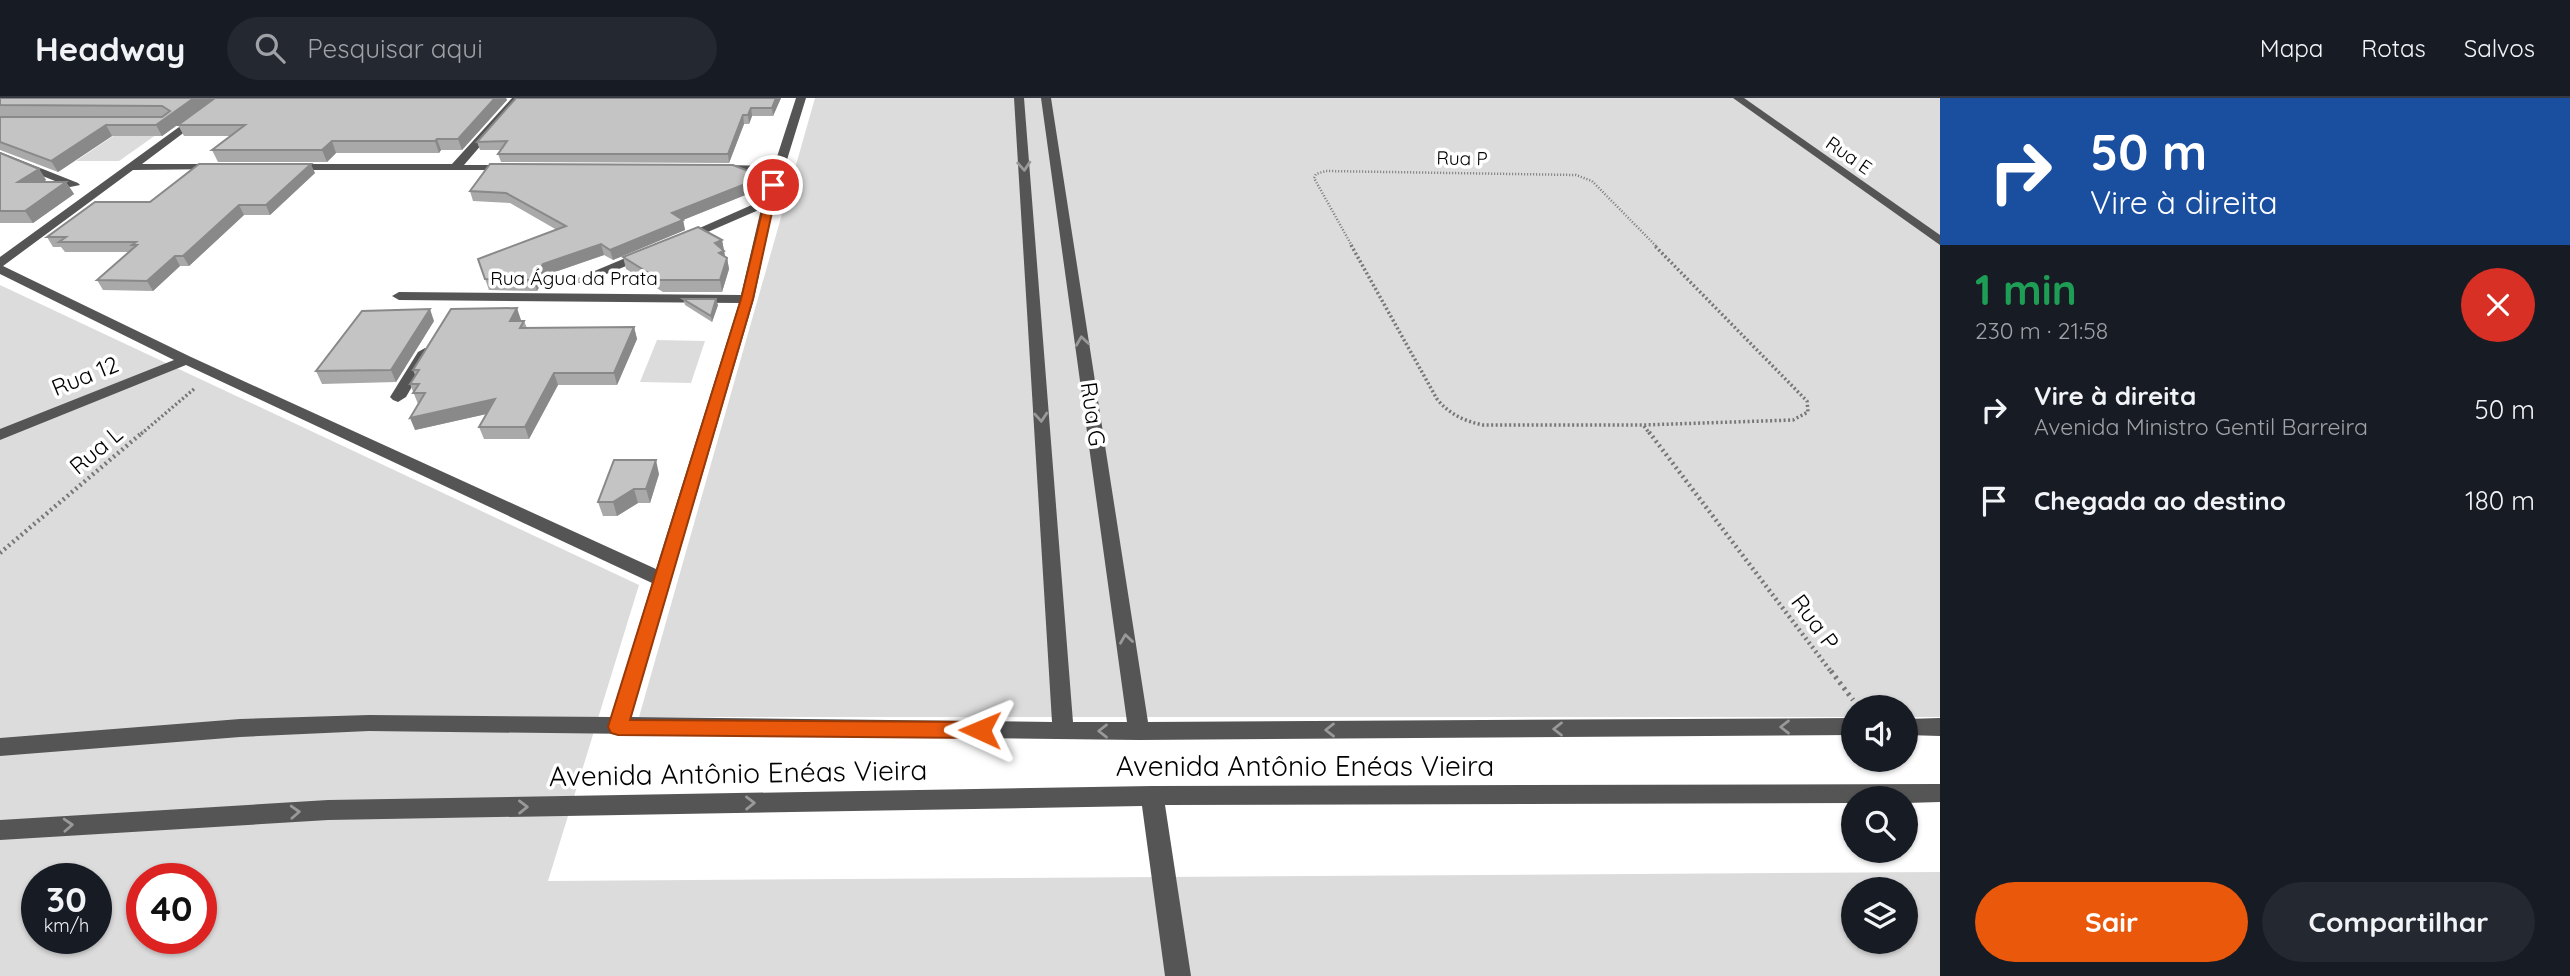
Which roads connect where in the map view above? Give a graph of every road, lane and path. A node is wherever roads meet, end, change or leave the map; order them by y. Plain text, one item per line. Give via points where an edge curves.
1 (225, 98) edge
2 (517, 98) edge
3 (801, 98) edge
4 (1019, 98) edge
5 (1046, 98) edge
6 (1738, 98) edge
7 (0, 155) edge
8 (128, 167) junction
9 (223, 167) edge
10 (278, 167) edge
11 (455, 168) junction
12 (522, 168) edge
13 (710, 169) edge
14 (778, 169) junction
15 (74, 185) dead end
16 (768, 202) junction
17 (1940, 241) edge
18 (0, 263) edge
19 (0, 270) edge
20 (579, 280) dead end
21 (400, 296) dead end
22 (747, 299) junction
23 (433, 341) edge
24 (186, 360) junction
25 (214, 373) junction
26 (398, 397) dead end
27 (1643, 425) junction
28 (0, 435) edge
29 (0, 553) edge
30 (661, 579) junction
31 (1849, 695) edge
32 (618, 727) junction
33 (1841, 727) edge
34 (1918, 727) edge
35 (1940, 727) edge
36 (1063, 730) junction
37 (1139, 731) junction
38 (0, 747) edge
39 (1940, 793) edge
40 (1152, 796) junction
41 (0, 830) edge
42 (1178, 976) edge

1 - 8 street
2 - 11 street
3 - 14 street
4 -> 36 street
37 -> 5 street, Rua G
6 - 17 street, Rua E
7 - 15 street
8 - 9 street
8 - 18 street
10 - 11 street
11 - 12 street
13 - 14 street
14 - 16 street
16 - 20 street
16 - 22 street
19 - 24 street
21 - 22 street, Rua Água da Prata via 457,302
22 - 30 street
23 - 26 street
24 - 25 street
24 - 28 street, Rua 12
25 - 29 path, Rua L
25 - 30 street
27 - 27 path, Rua P via 1793,420 1808,412 1807,401 1599,186 1586,178 1552,173 1316,174 1314,178 1437,398 1451,414 1483,425
27 - 31 path, Rua P
30 - 32 street
32 - 36 street, Avenida Antônio Enéas Vieira
32 - 38 street, Avenida Antônio Enéas Vieira via 369,723
33 -> 37 street, Avenida Antônio Enéas Vieira
34 - 35 street
37 -> 36 street, Avenida Antônio Enéas Vieira
39 - 40 street, Avenida Antônio Enéas Vieira
41 -> 40 street, Avenida Antônio Enéas Vieira via 328,810
40 - 42 street

